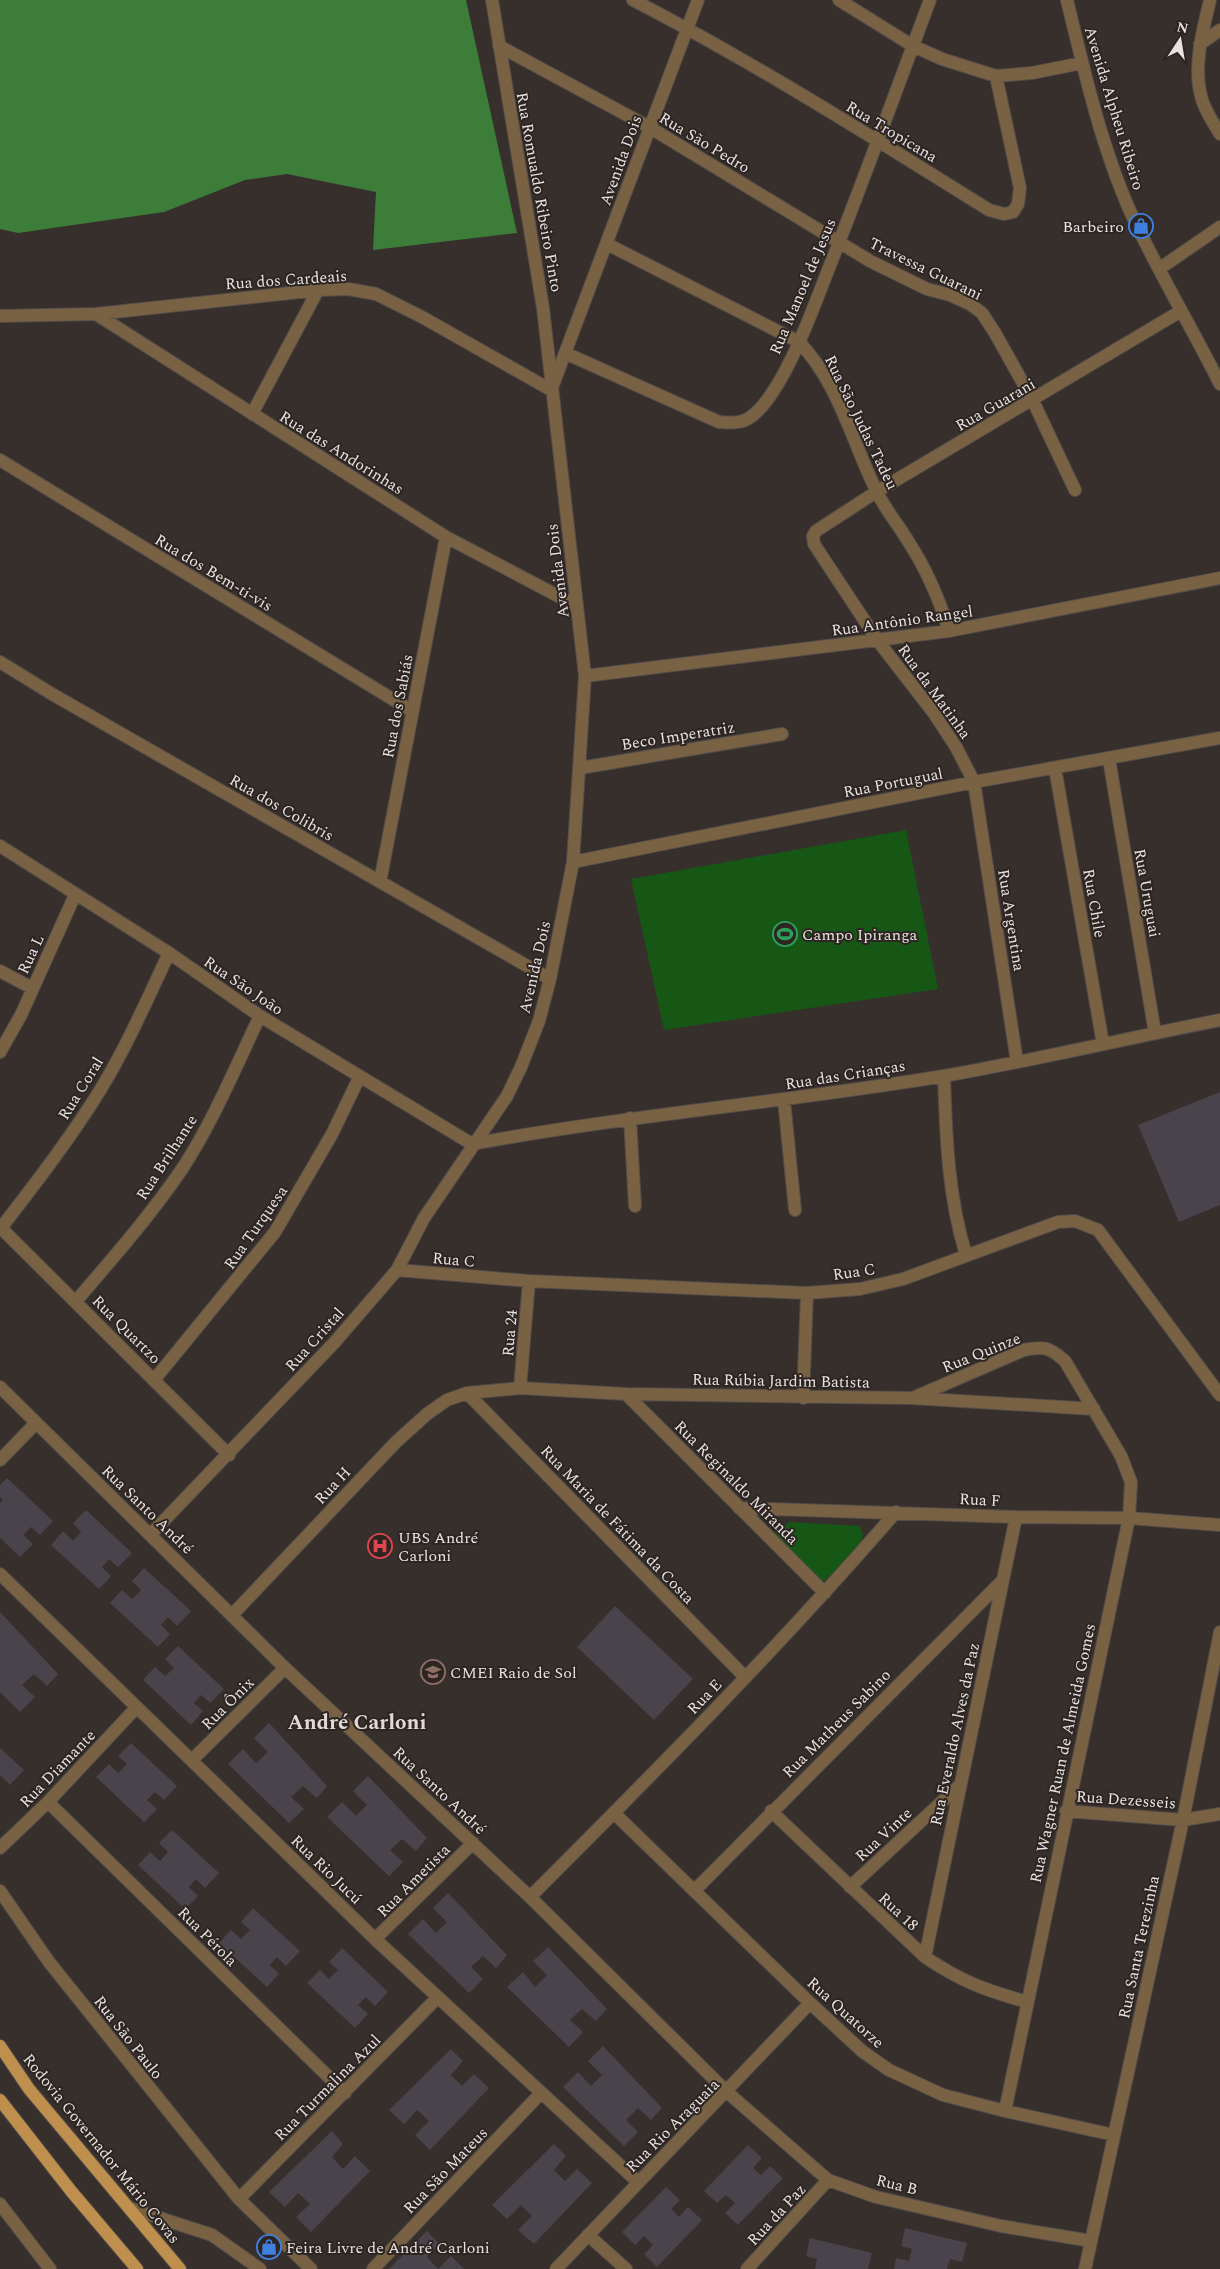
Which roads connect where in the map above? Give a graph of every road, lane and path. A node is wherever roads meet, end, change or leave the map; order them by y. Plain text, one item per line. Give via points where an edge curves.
1 (492, 0) edge
2 (633, 0) edge
3 (698, 0) edge
4 (839, 0) edge
5 (930, 0) edge
6 (1067, 0) edge
7 (1210, 0) edge
8 (686, 28) junction
9 (1220, 30) edge
10 (1200, 44) junction
11 (499, 46) junction
12 (913, 46) junction
13 (1082, 63) junction
14 (996, 76) junction
15 (649, 127) junction
16 (1220, 134) edge
17 (879, 141) junction
18 (1220, 227) edge
19 (839, 242) junction
20 (607, 244) junction
21 (1159, 268) junction
22 (318, 290) junction
23 (1181, 311) junction
24 (96, 314) junction
25 (0, 316) edge
26 (799, 342) junction
27 (565, 353) junction
28 (1220, 382) edge
29 (551, 390) junction
30 (1033, 401) junction
31 (252, 414) junction
32 (0, 460) edge
33 (1075, 490) dead end
34 (876, 492) junction
35 (826, 524) joint
36 (446, 537) junction
37 (1220, 578) edge
38 (577, 606) junction
39 (949, 631) junction
40 (878, 641) junction
41 (0, 662) edge
42 (585, 676) junction
43 (412, 711) junction
44 (782, 734) dead end
45 (1220, 738) edge
46 (1109, 759) junction
47 (580, 768) junction
48 (1055, 768) junction
49 (974, 782) junction
50 (0, 846) edge
51 (573, 862) junction
52 (380, 882) junction
53 (75, 895) junction
54 (169, 953) junction
55 (0, 971) edge
56 (550, 978) junction
57 (32, 988) junction
58 (260, 1016) junction
59 (1220, 1020) edge
60 (1155, 1033) junction
61 (1103, 1044) junction
62 (0, 1052) edge
63 (1017, 1062) junction
64 (944, 1076) junction
65 (359, 1078) junction
66 (784, 1100) junction
67 (630, 1118) junction
68 (472, 1144) junction
69 (635, 1206) dead end
70 (795, 1210) dead end
71 (1, 1228) edge
72 (966, 1255) junction
73 (397, 1270) junction
74 (529, 1281) junction
75 (807, 1293) junction
76 (76, 1301) junction
77 (154, 1380) junction
78 (0, 1387) edge
79 (520, 1388) junction
80 (467, 1392) junction
81 (626, 1394) junction
82 (1220, 1396) edge
83 (803, 1398) junction
84 (912, 1398) junction
85 (1094, 1409) junction
86 (36, 1422) junction
87 (229, 1455) junction
88 (0, 1460) edge
89 (739, 1508) junction
90 (896, 1512) junction
91 (1016, 1517) junction
92 (1128, 1518) junction
93 (1220, 1525) edge
94 (151, 1534) junction
95 (0, 1574) edge
96 (1003, 1580) junction
97 (825, 1593) junction
98 (232, 1615) junction
99 (1220, 1632) edge
100 (285, 1668) junction
101 (745, 1677) junction
102 (136, 1708) junction
103 (192, 1760) junction
104 (960, 1785) junction
105 (48, 1802) junction
106 (771, 1811) junction
107 (1066, 1811) junction
108 (614, 1813) junction
109 (1220, 1814) edge
110 (1183, 1820) junction
111 (473, 1843) junction
112 (0, 1848) edge
113 (850, 1887) junction
114 (0, 1891) edge
115 (694, 1891) junction
116 (530, 1897) junction
117 (375, 1939) junction
118 (925, 1957) junction
119 (438, 1997) junction
120 (1027, 2002) junction
121 (810, 2003) junction
122 (0, 2046) edge
123 (727, 2092) junction
124 (541, 2093) junction
125 (345, 2094) junction
126 (0, 2100) edge
127 (1005, 2112) junction
128 (1114, 2135) junction
129 (828, 2180) junction
130 (638, 2182) junction
131 (238, 2199) junction
132 (0, 2204) edge
133 (128, 2208) junction
134 (588, 2235) junction
135 (1091, 2240) junction
136 (50, 2269) edge
137 (137, 2269) edge
138 (180, 2269) edge
139 (260, 2269) edge
140 (311, 2269) edge
141 (373, 2269) edge
142 (556, 2269) edge
143 (626, 2269) edge
144 (746, 2269) edge
145 (1085, 2269) edge

1 - 11 street, Rua Romualdo Ribeiro Pinto
2 - 8 street, Rua Tropicana
3 - 8 street, Avenida Dois
4 - 12 street
5 - 12 street, Rua Manoel de Jesus
6 - 13 street, Avenida Alpheu Ribeiro
7 - 10 street
8 - 15 street, Avenida Dois
8 - 17 street, Rua Tropicana
9 - 10 street
10 - 16 street via 1201,95
11 - 15 street, Rua São Pedro
11 - 29 street, Rua Romualdo Ribeiro Pinto via 543,308
12 - 14 street
12 - 17 street, Rua Manoel de Jesus
13 - 14 street
13 - 21 street, Avenida Alpheu Ribeiro via 1114,171
14 - 17 street, Rua Tropicana via 1020,188 1014,212 1004,214 989,210
15 - 19 street, Rua São Pedro
15 - 20 street, Avenida Dois
17 - 19 street, Rua Manoel de Jesus
18 - 21 street
19 - 26 street, Rua Manoel de Jesus
19 - 30 street, Travessa Guarani via 902,277 950,295 982,313
20 - 26 street, Rua São Judas Tadeu
20 - 27 street, Avenida Dois
21 - 23 street, Avenida Alpheu Ribeiro
22 - 24 street, Rua dos Cardeais
22 - 29 street, Rua dos Cardeais via 348,289 376,294
22 - 31 street
23 - 28 street, Avenida Alpheu Ribeiro
23 - 30 street, Rua Guarani
24 - 25 street, Rua dos Cardeais
24 - 31 street, Rua das Andorinhas
26 - 27 street, Rua Manoel de Jesus via 773,392 752,416 736,423 719,422
26 - 34 street, Rua São Judas Tadeu via 818,364 832,391
27 - 29 street, Avenida Dois
29 - 38 street, Avenida Dois
30 - 33 street, Travessa Guarani
30 - 34 street, Rua Guarani
31 - 36 street, Rua das Andorinhas
32 - 43 street, Rua dos Bem-ti-vis
34 - 35 street, Rua Guarani
34 - 39 street, Rua São Judas Tadeu via 925,569 938,594
35 - 40 street, Rua da Matinha via 816,531 814,544
36 - 38 street, Rua das Andorinhas
36 - 43 street, Rua dos Sabiás
37 - 39 street, Rua Antônio Rangel
38 - 42 street, Avenida Dois
39 - 40 street, Rua Antônio Rangel
40 - 42 street, Rua Antônio Rangel
40 - 49 street, Rua da Matinha via 933,712
41 - 52 street, Rua dos Colibris
42 - 47 street, Avenida Dois
43 - 52 street, Rua dos Sabiás
44 - 47 street, Beco Imperatriz
45 - 46 street, Rua Portugual
46 - 48 street, Rua Portugual
46 - 60 street, Rua Uruguai
47 - 51 street, Avenida Dois
48 - 49 street, Rua Portugual
48 - 61 street, Rua Chile
49 - 51 street, Rua Portugual
49 - 63 street, Rua Argentina
50 - 53 street, Rua São João
51 - 56 street, Avenida Dois
52 - 56 street, Rua dos Colibris
53 - 54 street, Rua São João
53 - 57 street, Rua L
54 - 58 street, Rua São João
54 - 71 street, Rua Coral via 99,1092
55 - 57 street
56 - 68 street, Avenida Dois via 539,1021 521,1067 507,1096
57 - 62 street, Rua L
58 - 65 street, Rua São João
58 - 76 street, Rua Brilhante via 220,1100 182,1169 140,1226
59 - 60 street, Rua das Crianças
60 - 61 street, Rua das Crianças
61 - 63 street, Rua das Crianças
63 - 64 street, Rua das Crianças
64 - 66 street, Rua das Crianças
64 - 72 street via 946,1149 957,1224
65 - 68 street, Rua São João
65 - 77 street, Rua Turquesa via 332,1134 275,1232
66 - 67 street, Rua das Crianças
66 - 70 street
67 - 68 street, Rua das Crianças
67 - 69 street
68 - 73 street, Rua Cristal via 424,1218
71 - 76 street, Rua Quartzo
72 - 75 street, Rua C via 903,1279 860,1289
72 - 82 street, Rua C via 1058,1222 1089,1224 1098,1230
73 - 74 street, Rua C
73 - 87 street, Rua Cristal
74 - 75 street, Rua C
74 - 79 street, Rua 24
75 - 83 street
76 - 77 street, Rua Quartzo
77 - 87 street, Rua Quartzo
78 - 86 street, Rua Santo André
79 - 80 street, Rua Rúbia Jardim Batista
79 - 81 street, Rua Rúbia Jardim Batista
80 - 98 street, Rua H via 427,1414 396,1442
80 - 101 street, Rua Maria de Fátima da Costa
81 - 83 street, Rua Rúbia Jardim Batista
81 - 89 street, Rua Reginaldo Miranda
83 - 84 street, Rua Rúbia Jardim Batista
84 - 85 street, Rua Rúbia Jardim Batista
84 - 85 street, Rua Quinze via 1024,1350 1042,1347 1052,1350 1065,1361
85 - 92 street, Rua Wagner Ruan de Almeida Gomes via 1122,1456 1131,1482
86 - 88 street
86 - 94 street, Rua Santo André
87 - 94 street, Rua Cristal
89 - 90 street, Rua F
89 - 97 street, Rua Reginaldo Miranda
90 - 91 street, Rua F
90 - 97 street, Rua E
91 - 92 street, Rua F
91 - 96 street, Rua Everaldo Alves da Paz
92 - 93 street, Rua F
92 - 107 street, Rua Wagner Ruan de Almeida Gomes
94 - 98 street, Rua Santo André
95 - 102 street, Rua Rio Jucú
96 - 104 street, Rua Everaldo Alves da Paz
96 - 106 street, Rua Matheus Sabino
97 - 101 street, Rua E
98 - 100 street, Rua Santo André
99 - 110 street, Rua Santa Terezinha
100 - 103 street, Rua Ônix
100 - 111 street, Rua Santo André
101 - 108 street, Rua E
102 - 103 street, Rua Rio Jucú
102 - 105 street, Rua Diamante
103 - 117 street, Rua Rio Jucú
104 - 113 street, Rua Vinte
104 - 118 street, Rua Everaldo Alves da Paz
105 - 112 street, Rua Diamante
105 - 125 street, Rua Pérola
106 - 113 street, Rua 18
106 - 115 street, Rua Matheus Sabino
107 - 110 street, Rua Dezesseis
107 - 120 street, Rua Wagner Ruan de Almeida Gomes
108 - 115 street, Rua Quatorze
108 - 116 street, Rua E
109 - 110 street, Rua Dezesseis
110 - 128 street, Rua Santa Terezinha
111 - 116 street, Rua Santo André
111 - 117 street, Rua Ametista
113 - 118 street, Rua 18
114 - 131 street, Rua São Paulo via 49,1962
115 - 121 street, Rua Quatorze
116 - 123 street, Rua Santo André
117 - 119 street, Rua Rio Jucú
118 - 120 street, Rua 18 via 978,1988
119 - 124 street, Rua Rio Jucú
119 - 125 street, Rua Turmalina Azul
120 - 127 street, Rua Wagner Ruan de Almeida Gomes
121 - 123 street, Rua Rio Araguaia
121 - 127 street, Rua Quatorze via 862,2051 889,2070 943,2095
122 - 133 main road, Rodovia Governador Mário Covas via 29,2089
123 - 129 street, Rua B
123 - 130 street, Rua Rio Araguaia
124 - 130 street, Rua Rio Jucú
124 - 141 street, Rua São Mateus
125 - 131 street, Rua Turmalina Azul
126 - 137 main road
127 - 128 street, Rua Quatorze
128 - 135 street, Rua Santa Terezinha
129 - 135 street, Rua B via 876,2197 982,2222
129 - 144 street, Rua da Paz
130 - 134 street, Rua Rio Araguaia
131 - 140 street, Rua São Paulo
132 - 136 street
133 - 138 main road, Rodovia Governador Mário Covas
133 - 139 street via 212,2235
134 - 142 street, Rua Rio Araguaia
134 - 143 street
135 - 145 street, Rua Santa Terezinha

